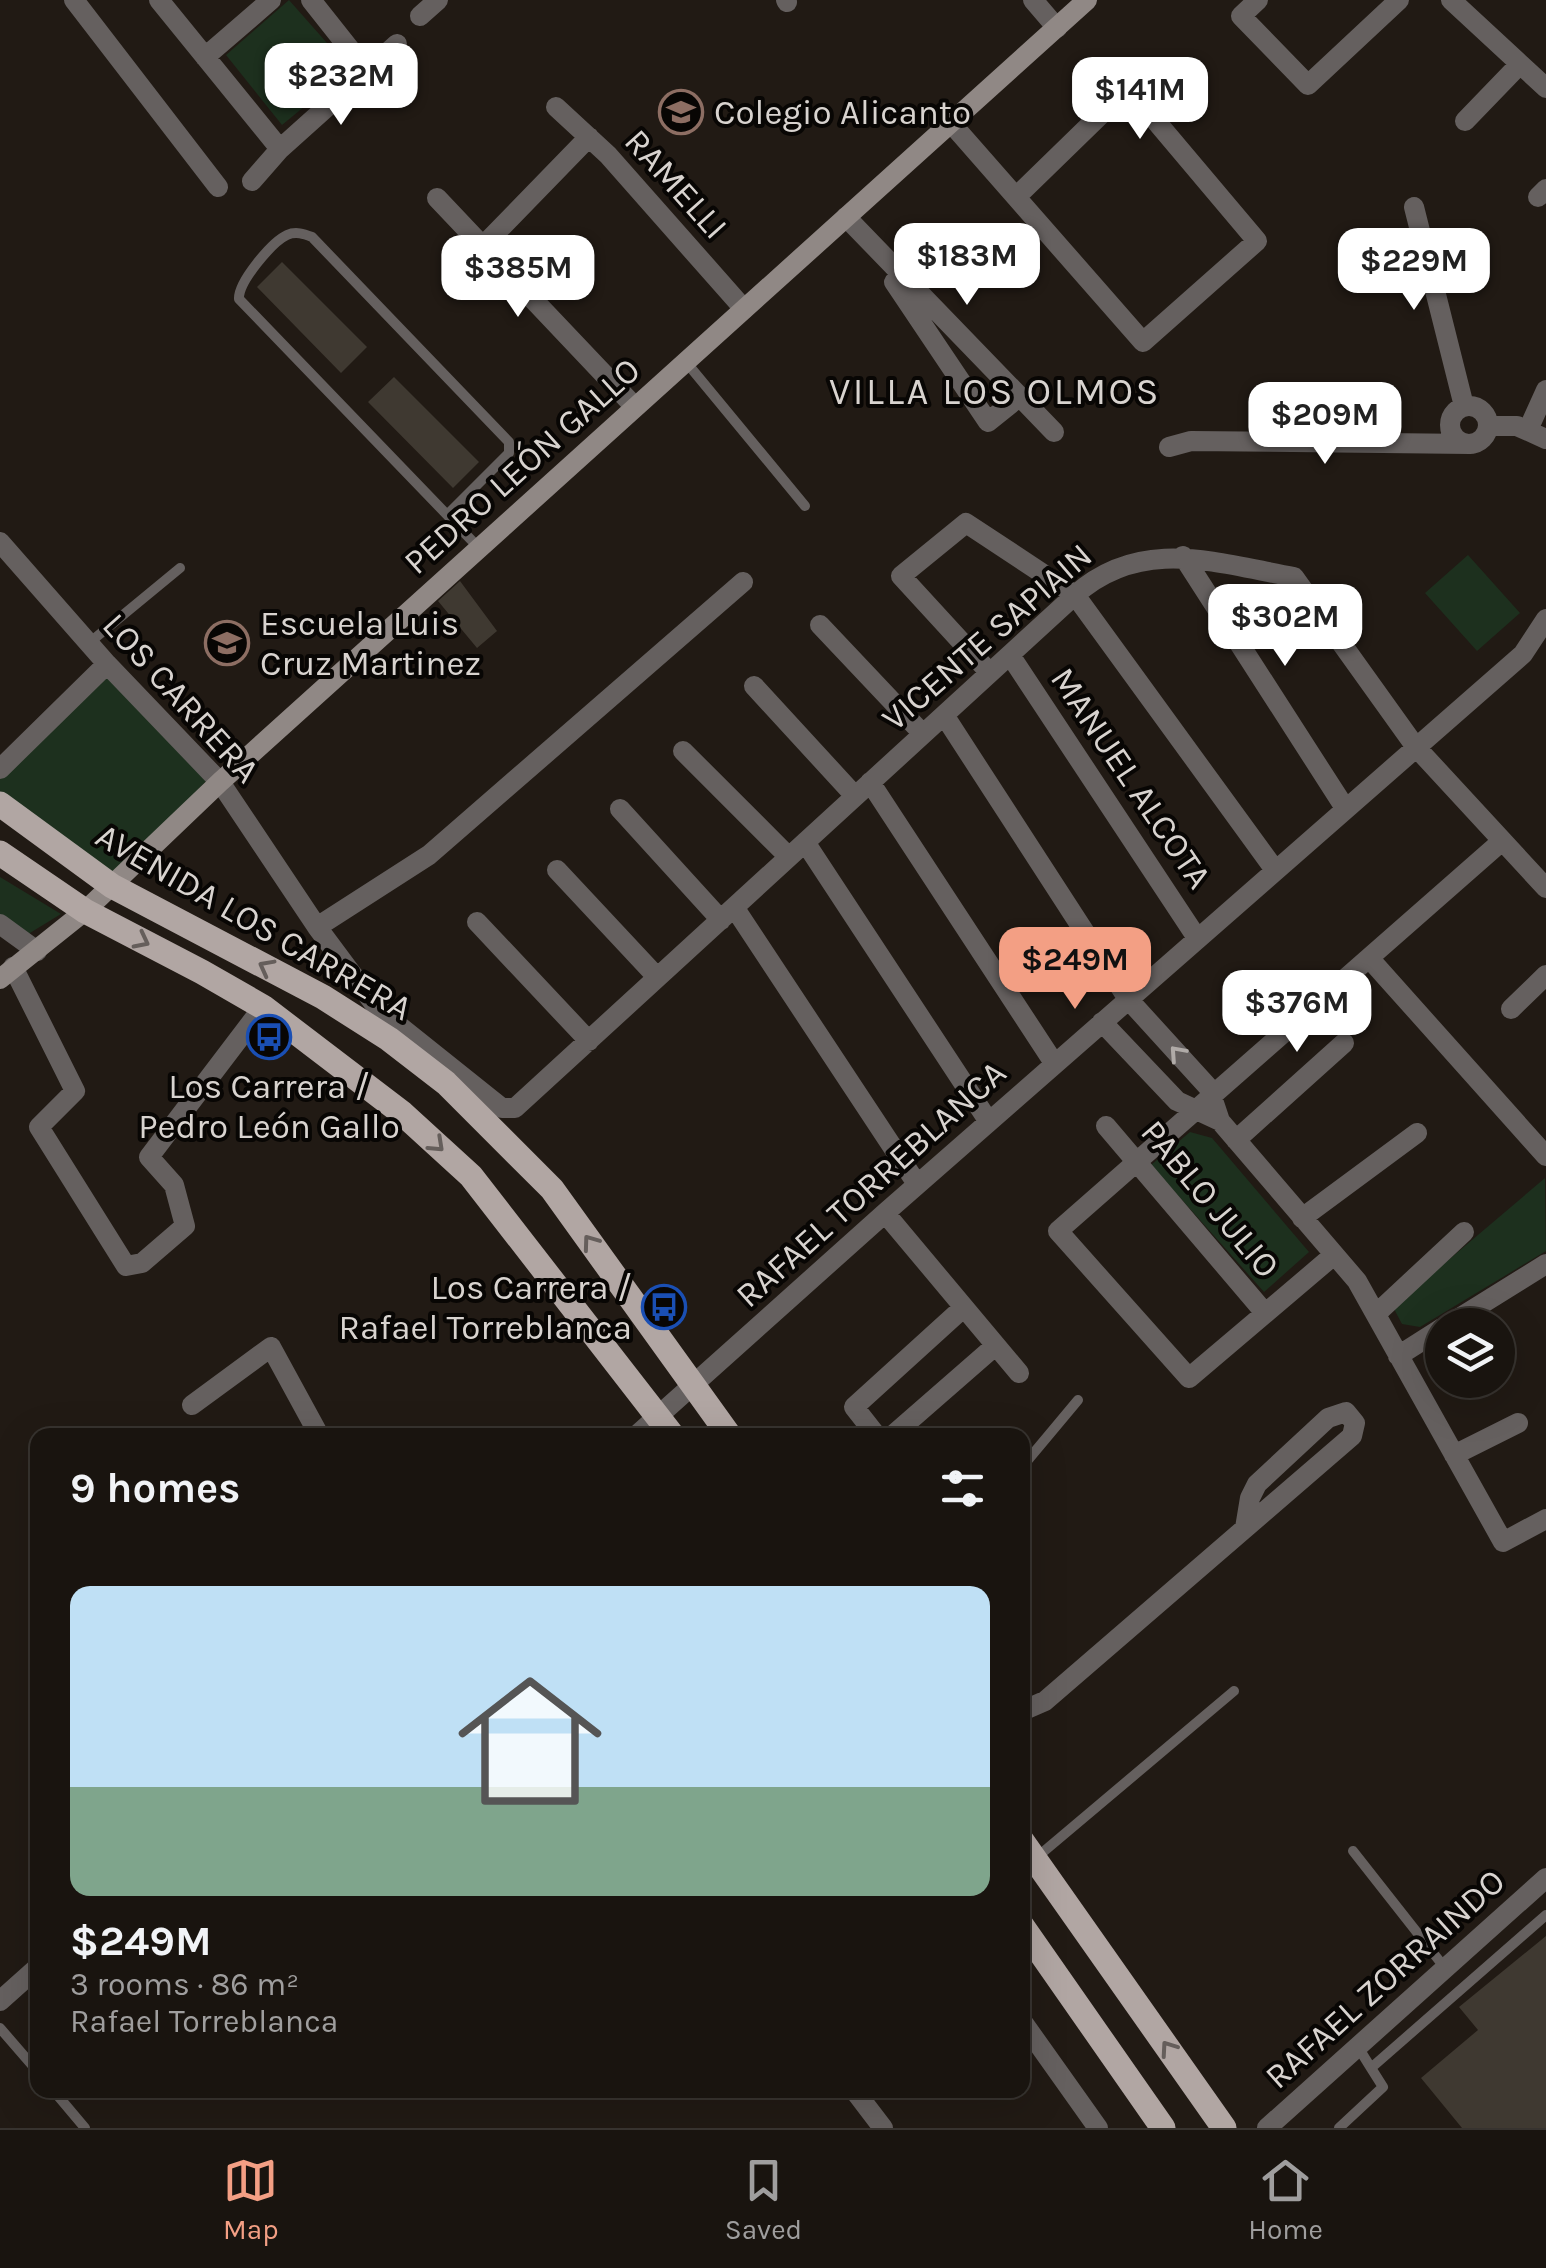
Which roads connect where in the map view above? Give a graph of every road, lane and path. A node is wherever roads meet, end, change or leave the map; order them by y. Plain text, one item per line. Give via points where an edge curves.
1 (74, 0) edge
2 (159, 0) edge
3 (272, 0) edge
4 (311, 0) edge
5 (438, 0) edge
6 (1033, 0) edge
7 (1088, 0) edge
8 (1258, 0) edge
9 (1399, 0) edge
10 (1451, 0) edge
11 (420, 16) dead end
12 (1057, 28) junction
13 (397, 44) dead end
14 (205, 57) junction
15 (1520, 64) junction
16 (368, 72) junction
17 (1546, 88) edge
18 (556, 107) dead end
19 (1465, 122) dead end
20 (951, 123) junction
21 (588, 138) junction
22 (280, 149) junction
23 (252, 182) dead end
24 (218, 187) dead end
25 (1016, 197) junction
26 (437, 198) dead end
27 (1414, 208) dead end
28 (846, 218) junction
29 (866, 240) junction
30 (482, 246) junction
31 (744, 309) junction
32 (686, 362) junction
33 (1546, 390) edge
34 (1020, 397) junction
35 (1464, 406) junction
36 (635, 407) junction
37 (1488, 426) junction
38 (1054, 432) dead end
39 (1537, 435) edge
40 (1472, 444) junction
41 (1170, 447) dead end
42 (805, 506) dead end
43 (449, 513) junction
44 (0, 542) edge
45 (479, 548) junction
46 (1183, 556) junction
47 (180, 568) dead end
48 (743, 582) dead end
49 (1075, 594) junction
50 (1546, 619) edge
51 (820, 625) dead end
52 (89, 643) junction
53 (1010, 655) junction
54 (107, 664) junction
55 (990, 673) junction
56 (754, 686) dead end
57 (944, 715) junction
58 (923, 734) junction
59 (1415, 746) junction
60 (683, 750) dead end
61 (0, 769) edge
62 (220, 782) junction
63 (863, 789) junction
64 (0, 804) edge
65 (1346, 808) junction
66 (620, 809) dead end
67 (1502, 841) junction
68 (805, 842) junction
69 (0, 853) edge
70 (789, 857) junction
71 (557, 870) dead end
72 (1275, 870) junction
73 (112, 886) junction
74 (1546, 888) edge
75 (85, 911) junction
76 (728, 913) junction
77 (477, 922) dead end
78 (0, 924) edge
79 (318, 926) junction
80 (1198, 938) junction
81 (37, 951) junction
82 (1369, 958) junction
83 (7, 973) edge
84 (1546, 975) edge
85 (658, 977) junction
86 (1128, 999) junction
87 (263, 1007) junction
88 (1511, 1009) dead end
89 (1102, 1022) junction
90 (588, 1041) junction
91 (1344, 1042) dead end
92 (1054, 1064) junction
93 (1204, 1104) junction
94 (516, 1108) joint
95 (988, 1122) junction
96 (1106, 1126) dead end
97 (1416, 1133) dead end
98 (1236, 1140) junction
99 (1543, 1147) edge
100 (1136, 1164) junction
101 (918, 1184) junction
102 (885, 1213) junction
103 (1302, 1218) junction
104 (1464, 1232) dead end
105 (1334, 1255) junction
106 (1546, 1264) edge
107 (963, 1308) junction
108 (1475, 1308) edge
109 (1265, 1313) junction
110 (1376, 1314) junction
111 (1425, 1339) edge
112 (996, 1346) junction
113 (1398, 1356) junction
114 (1019, 1373) dead end
115 (693, 1386) junction
116 (1078, 1400) dead end
117 (192, 1405) dead end
118 (1518, 1423) dead end
119 (665, 1426) edge
120 (315, 1428) edge
121 (724, 1428) edge
122 (870, 1428) edge
123 (901, 1428) edge
124 (1454, 1455) junction
125 (1030, 1457) edge
126 (1546, 1519) edge
127 (1245, 1528) junction
128 (1234, 1691) dead end
129 (1030, 1707) edge
130 (1030, 1849) edge
131 (1030, 1851) edge
132 (1354, 1851) dead end
133 (1546, 1878) edge
134 (1546, 1914) edge
135 (1030, 1938) edge
136 (1446, 1968) junction
137 (30, 1975) edge
138 (0, 2001) edge
139 (0, 2028) edge
140 (1030, 2032) edge
141 (1358, 2047) junction
142 (30, 2063) edge
143 (1371, 2068) junction
144 (59, 2098) edge
145 (860, 2098) edge
146 (84, 2128) edge
147 (883, 2128) edge
148 (1098, 2128) edge
149 (1162, 2128) edge
150 (1224, 2128) edge
151 (1267, 2128) edge
152 (1339, 2128) edge

1 - 24 street
2 - 14 street
3 - 14 street
4 - 16 street
5 - 11 street
6 - 12 street
7 - 12 street, PEDRO LEÓN GALLO
8 - 9 street via 1241,16 1308,85
10 - 15 street
12 - 20 street, PEDRO LEÓN GALLO
13 - 16 street
14 - 22 street
15 - 17 street
15 - 19 street
16 - 22 street
18 - 21 street, RAMELLI
20 - 25 street
20 - 28 street, PEDRO LEÓN GALLO
21 - 30 street
21 - 31 street, RAMELLI
22 - 23 street
25 - 25 street via 1128,88 1256,241 1143,342
26 - 30 street
27 - 35 street
28 - 29 street
28 - 31 street, PEDRO LEÓN GALLO
29 - 34 street
29 - 34 street via 988,422
30 - 36 street
31 - 32 street, PEDRO LEÓN GALLO
32 - 36 street, PEDRO LEÓN GALLO
32 - 42 lane
33 - 39 street
34 - 38 street
35 - 37 street via 1480,408
35 - 40 street via 1452,415 1451,431
36 - 45 street, PEDRO LEÓN GALLO
37 - 39 street via 1504,423
37 - 40 street
40 - 41 street via 1191,441
43 - 43 lane via 238,299 244,279 285,236 312,237 509,442 509,452
43 - 45 lane
44 - 52 street, LOS CARRERA
45 - 62 street, PEDRO LEÓN GALLO
46 - 49 street, VICENTE SAPIAIN via 1123,564
46 - 59 street, VICENTE SAPIAIN via 1294,578
46 - 65 street
47 - 52 lane
48 - 79 street via 429,855
49 - 53 street, VICENTE SAPIAIN
49 - 55 street via 966,522 901,576
49 - 72 street
50 - 59 street, RAFAEL TORREBLANCA via 1522,654
51 - 58 street
52 - 54 street, LOS CARRERA
53 - 55 street, VICENTE SAPIAIN
53 - 80 street, MANUEL ALCOTA
54 - 61 street
54 - 62 street, LOS CARRERA
55 - 57 street, VICENTE SAPIAIN
56 - 63 street
57 - 58 street, VICENTE SAPIAIN
57 - 86 street
58 - 63 street, VICENTE SAPIAIN
59 - 65 street, RAFAEL TORREBLANCA
59 - 67 street, VICENTE SAPIAIN
60 - 70 street
62 - 73 street, PEDRO LEÓN GALLO
62 - 79 street, LOS CARRERA
63 - 68 street, VICENTE SAPIAIN
63 - 92 street
64 - 73 main road, AVENIDA LOS CARRERA
65 - 72 street, RAFAEL TORREBLANCA
66 - 76 street
67 - 74 street, VICENTE SAPIAIN
67 - 82 street
68 - 70 street, VICENTE SAPIAIN
68 - 95 street
69 - 75 main road, AVENIDA LOS CARRERA
70 - 76 street, VICENTE SAPIAIN
71 - 85 street
72 - 80 street, RAFAEL TORREBLANCA
73 - 75 street, PEDRO LEÓN GALLO
115 -> 73 main road, AVENIDA LOS CARRERA via 552,1189 446,1083 323,997
75 - 81 street, PEDRO LEÓN GALLO
75 -> 87 main road, AVENIDA LOS CARRERA
76 - 85 street, VICENTE SAPIAIN
76 - 101 street
77 - 90 street
78 - 81 street
79 - 94 street, LOS CARRERA via 378,1009 502,1108
80 - 86 street, RAFAEL TORREBLANCA
81 - 83 street, PEDRO LEÓN GALLO
82 - 93 street
82 - 99 street
83 - 87 street via 76,1091 39,1127 126,1266 142,1263 185,1226 174,1185 150,1157
84 - 88 street
85 - 90 street, VICENTE SAPIAIN
86 - 89 street, RAFAEL TORREBLANCA
93 -> 86 street via 1209,1088
87 -> 119 main road, AVENIDA LOS CARRERA via 367,1083 471,1176
89 - 92 street, RAFAEL TORREBLANCA
89 - 93 street via 1176,1101
90 - 94 street, VICENTE SAPIAIN
91 - 98 street
92 - 95 street, RAFAEL TORREBLANCA
93 - 98 street
93 - 100 street
95 - 101 street, RAFAEL TORREBLANCA
96 - 100 street, PABLO JULIO
97 - 103 street
98 - 103 street
100 - 109 street, PABLO JULIO
100 - 109 street via 1058,1231 1189,1378
101 - 102 street, RAFAEL TORREBLANCA
102 - 107 street
102 - 115 street, RAFAEL TORREBLANCA
103 - 105 street
104 - 110 street
105 - 109 street
105 - 110 street
106 - 108 street
107 - 112 street
107 - 122 street via 854,1407
110 - 113 street
111 - 113 street
112 - 114 street
112 - 123 street
113 - 124 street
115 - 119 street, RAFAEL TORREBLANCA
115 - 121 main road, AVENIDA LOS CARRERA
116 - 125 lane
117 - 120 street via 271,1347
118 - 124 street
124 - 126 street via 1503,1542
127 - 127 street via 1352,1436 1356,1423 1346,1412 1328,1418 1257,1484
127 - 129 street via 1045,1701
128 - 130 lane
150 -> 131 main road
132 - 136 lane
133 - 136 street, RAFAEL ZORRAINDO
134 - 143 lane
135 - 149 main road
136 - 141 street, RAFAEL ZORRAINDO
137 - 138 street
139 - 142 lane
140 - 148 street
141 - 143 lane
141 - 151 street, RAFAEL ZORRAINDO
143 - 152 lane via 1383,2087
144 - 146 lane
145 - 147 street

